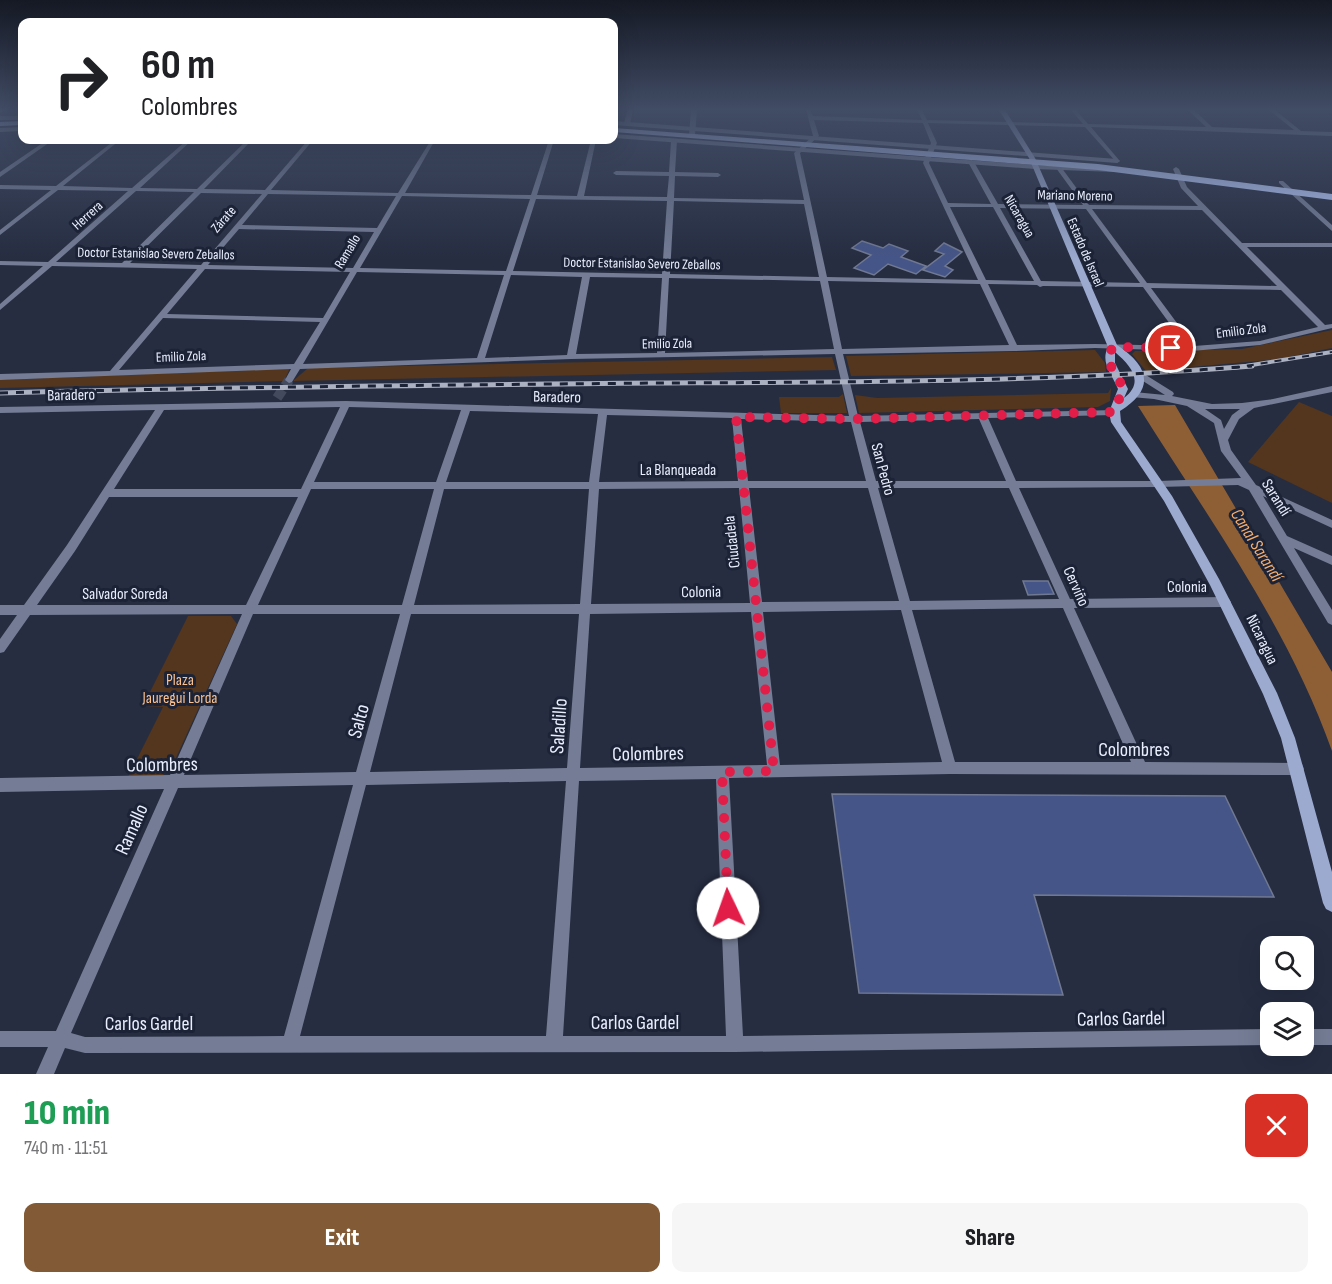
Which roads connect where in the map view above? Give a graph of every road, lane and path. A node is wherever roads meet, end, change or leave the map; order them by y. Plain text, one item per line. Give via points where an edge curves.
1 (21, 160) edge
2 (92, 160) edge
3 (167, 160) edge
4 (230, 160) edge
5 (294, 160) edge
6 (422, 160) edge
7 (546, 160) edge
8 (589, 160) edge
9 (672, 160) edge
10 (799, 160) edge
11 (932, 160) edge
12 (975, 160) edge
13 (1032, 160) joint
14 (1033, 160) edge
15 (1042, 160) edge
16 (1117, 161) junction
17 (1098, 167) junction
18 (1059, 168) junction
19 (1121, 170) junction
20 (616, 173) dead end
21 (671, 173) junction
22 (1177, 173) junction
23 (0, 175) edge
24 (718, 175) dead end
25 (1281, 182) junction
26 (0, 187) edge
27 (55, 188) junction
28 (1332, 189) edge
29 (133, 190) junction
30 (199, 191) junction
31 (1289, 192) junction
32 (265, 193) junction
33 (400, 195) junction
34 (535, 197) junction
35 (1332, 197) edge
36 (580, 198) junction
37 (669, 199) junction
38 (808, 202) junction
39 (946, 205) junction
40 (995, 206) junction
41 (1052, 206) junction
42 (1087, 207) junction
43 (1204, 208) junction
44 (235, 227) junction
45 (1332, 229) edge
46 (378, 230) junction
47 (0, 233) edge
48 (1241, 244) junction
49 (1332, 245) edge
50 (0, 263) edge
51 (49, 264) junction
52 (124, 265) junction
53 (201, 267) junction
54 (354, 271) junction
55 (509, 274) junction
56 (586, 276) junction
57 (666, 277) junction
58 (825, 280) junction
59 (983, 284) junction
60 (1040, 285) junction
61 (1086, 286) junction
62 (1146, 287) junction
63 (1284, 288) junction
64 (0, 308) edge
65 (160, 316) junction
66 (323, 320) junction
67 (1332, 326) edge
68 (1323, 328) junction
69 (1113, 347) junction
70 (1192, 348) junction
71 (1015, 349) junction
72 (840, 352) junction
73 (661, 356) junction
74 (571, 357) junction
75 (480, 360) junction
76 (298, 365) junction
77 (112, 373) junction
78 (1138, 374) junction
79 (0, 377) edge
80 (289, 380) tunnel mouth
81 (1331, 390) edge
82 (1134, 395) junction
83 (1188, 402) junction
84 (1259, 403) junction
85 (346, 404) junction
86 (162, 406) junction
87 (466, 409) junction
88 (0, 410) edge
89 (1114, 411) junction
90 (603, 413) junction
91 (982, 416) junction
92 (736, 417) junction
93 (854, 419) junction
94 (1224, 439) junction
95 (1165, 483) junction
96 (594, 484) junction
97 (743, 484) junction
98 (871, 484) junction
99 (1013, 484) junction
100 (440, 485) junction
101 (1251, 485) junction
102 (306, 490) junction
103 (106, 493) junction
104 (1332, 524) edge
105 (1285, 539) junction
106 (1332, 561) edge
107 (1318, 597) junction
108 (1225, 602) junction
109 (1332, 602) edge
110 (1066, 603) junction
111 (906, 605) junction
112 (756, 607) junction
113 (26, 609) junction
114 (250, 609) junction
115 (408, 609) junction
116 (587, 609) junction
117 (0, 610) edge
118 (1332, 620) edge
119 (0, 648) edge
120 (950, 768) junction
121 (1141, 769) junction
122 (1297, 769) junction
123 (774, 771) junction
124 (722, 772) junction
125 (574, 774) junction
126 (363, 778) junction
127 (172, 784) junction
128 (0, 785) edge
129 (1332, 903) edge
130 (1260, 1037) edge
131 (1314, 1037) edge
132 (1332, 1037) edge
133 (0, 1039) edge
134 (60, 1039) junction
135 (554, 1043) junction
136 (290, 1044) junction
137 (735, 1044) junction
138 (45, 1074) edge

1 - 23 street
2 - 27 street
3 - 29 street, Herrera
4 - 30 street
5 - 32 street, Zárate
6 - 33 street, Ramallo
7 - 34 street
8 - 36 street
9 - 21 street
10 - 38 street, San Pedro
11 - 39 street
12 - 40 street, Nicaragua
13 - 18 street
13 - 41 main road, Estado de Israel
14 - 17 main road
15 - 16 main road
16 - 17 main road via 1117,167
16 - 22 main road
17 - 19 main road
18 - 19 street
18 - 42 street
19 - 22 main road
20 - 21 street
21 - 24 street
21 - 37 street
22 - 25 main road
22 - 31 main road
22 - 43 street via 1184,188
25 - 28 main road
25 - 31 street
26 - 27 street
27 - 29 street
27 - 47 street
29 - 30 street
29 - 51 street, Herrera
30 - 32 street
30 - 52 street
31 - 35 main road
31 - 45 street
32 - 33 street
32 - 44 street, Zárate
33 - 34 street
33 - 46 street, Ramallo
34 - 36 street
34 - 55 street
36 - 37 street
37 - 38 street
37 - 57 street
38 - 58 street, San Pedro
39 - 40 street, Mariano Moreno
39 - 59 street
40 - 41 street, Mariano Moreno
40 - 60 street, Nicaragua
41 - 42 street, Mariano Moreno
41 - 61 main road, Estado de Israel
42 - 43 street, Mariano Moreno
42 - 62 street
43 - 48 street
44 - 46 street
44 - 53 street, Zárate
46 - 54 street, Ramallo
48 - 49 street
48 - 63 street
50 - 51 street, Doctor Estanislao Severo Zeballos
51 - 52 street, Doctor Estanislao Severo Zeballos
51 - 64 street, Herrera
52 - 53 street, Doctor Estanislao Severo Zeballos
53 - 54 street, Doctor Estanislao Severo Zeballos
53 - 65 street, Zárate
54 - 55 street, Doctor Estanislao Severo Zeballos
54 - 66 street, Ramallo
55 - 56 street, Doctor Estanislao Severo Zeballos
55 - 75 street
56 - 57 street, Doctor Estanislao Severo Zeballos
56 - 74 street
57 - 58 street, Doctor Estanislao Severo Zeballos
57 - 73 street
58 - 59 street, Doctor Estanislao Severo Zeballos
58 - 72 street, San Pedro
59 - 60 street, Doctor Estanislao Severo Zeballos
59 - 71 street
60 - 61 street, Doctor Estanislao Severo Zeballos
61 - 62 street, Doctor Estanislao Severo Zeballos
61 - 69 main road, Estado de Israel
62 - 63 street, Doctor Estanislao Severo Zeballos
62 - 70 street
63 - 68 street
65 - 66 street
65 - 77 street, Zárate
66 - 76 street, Ramallo
67 - 68 street, Emilio Zola
68 - 70 street, Emilio Zola via 1260,343
69 - 70 street, Emilio Zola
69 - 71 street, Emilio Zola
69 - 78 main road, Estado de Israel via 1123,353
69 - 89 main road, Estado de Israel via 1110,365 1123,389
71 - 72 street, Emilio Zola
72 - 73 street, Emilio Zola
72 - 93 street, San Pedro
73 - 74 street, Emilio Zola
74 - 75 street, Emilio Zola
75 - 76 street, Emilio Zola
76 - 77 street, Emilio Zola
76 - 80 street, Ramallo
77 - 79 street, Emilio Zola
78 - 82 main road via 1140,387
78 - 83 street
81 - 84 street
82 - 83 street
82 - 89 main road
83 - 84 street via 1215,407
83 - 94 street, Sarandí via 1214,417
84 - 94 street via 1234,417
85 - 86 street, Baradero via 275,401
85 - 87 street, Baradero via 444,405
85 - 102 street, Ramallo
86 - 88 street, Baradero
86 - 103 street
87 - 90 street, Baradero
87 - 100 street, Salto
89 - 91 street, Baradero
89 - 95 main road, Nicaragua via 1121,430
90 - 92 street, Baradero
90 - 96 street, Saladillo
91 - 93 street, Baradero
91 - 99 street, Cerviño
92 - 93 street, Baradero
92 - 97 street, Ciudadela
93 - 98 street, San Pedro
94 - 101 street, Sarandí via 1229,456
95 - 99 street, La Blanqueada
95 - 101 street, La Blanqueada via 1232,481
95 - 108 main road, Nicaragua
96 - 97 street, La Blanqueada
96 - 100 street, La Blanqueada
96 - 116 street, Saladillo
97 - 98 street, La Blanqueada
97 - 112 street, Ciudadela
98 - 99 street, La Blanqueada
98 - 111 street, San Pedro
99 - 110 street, Cerviño
100 - 102 street, La Blanqueada
100 - 115 street, Salto
101 - 104 street
101 - 105 street, Sarandí
102 - 103 street, La Blanqueada
102 - 114 street, Ramallo
103 - 113 street
105 - 106 street
105 - 107 street, Sarandí
107 - 109 street
107 - 118 street, Sarandí
108 - 110 street, Colonia
108 - 122 main road, Nicaragua via 1282,721
110 - 111 street, Colonia
110 - 121 street, Cerviño
111 - 112 street, Colonia
111 - 120 street, San Pedro
112 - 116 street, Colonia
112 - 123 street, Ciudadela
113 - 114 street, Salvador Soreda
113 - 117 street, Salvador Soreda
113 - 119 street
114 - 115 street, Colonia
114 - 127 street, Ramallo
115 - 116 street, Colonia
115 - 126 street, Salto
116 - 125 street, Saladillo
120 - 121 street, Colombres
120 - 123 street, Colombres
121 - 122 street, Colombres
122 - 129 main road, Nicaragua
123 - 124 street, Colombres
124 - 125 street, Colombres
124 - 137 street
125 - 126 street, Colombres
125 - 135 street, Saladillo
126 - 127 street, Colombres
126 - 136 street, Salto
127 - 128 street, Colombres
127 - 134 street, Ramallo
130 - 137 street, Carlos Gardel
131 - 132 street
133 - 134 street, Carlos Gardel
134 - 136 street, Carlos Gardel via 85,1045
134 - 138 street, Ramallo
135 - 136 street, Carlos Gardel
135 - 137 street, Carlos Gardel

